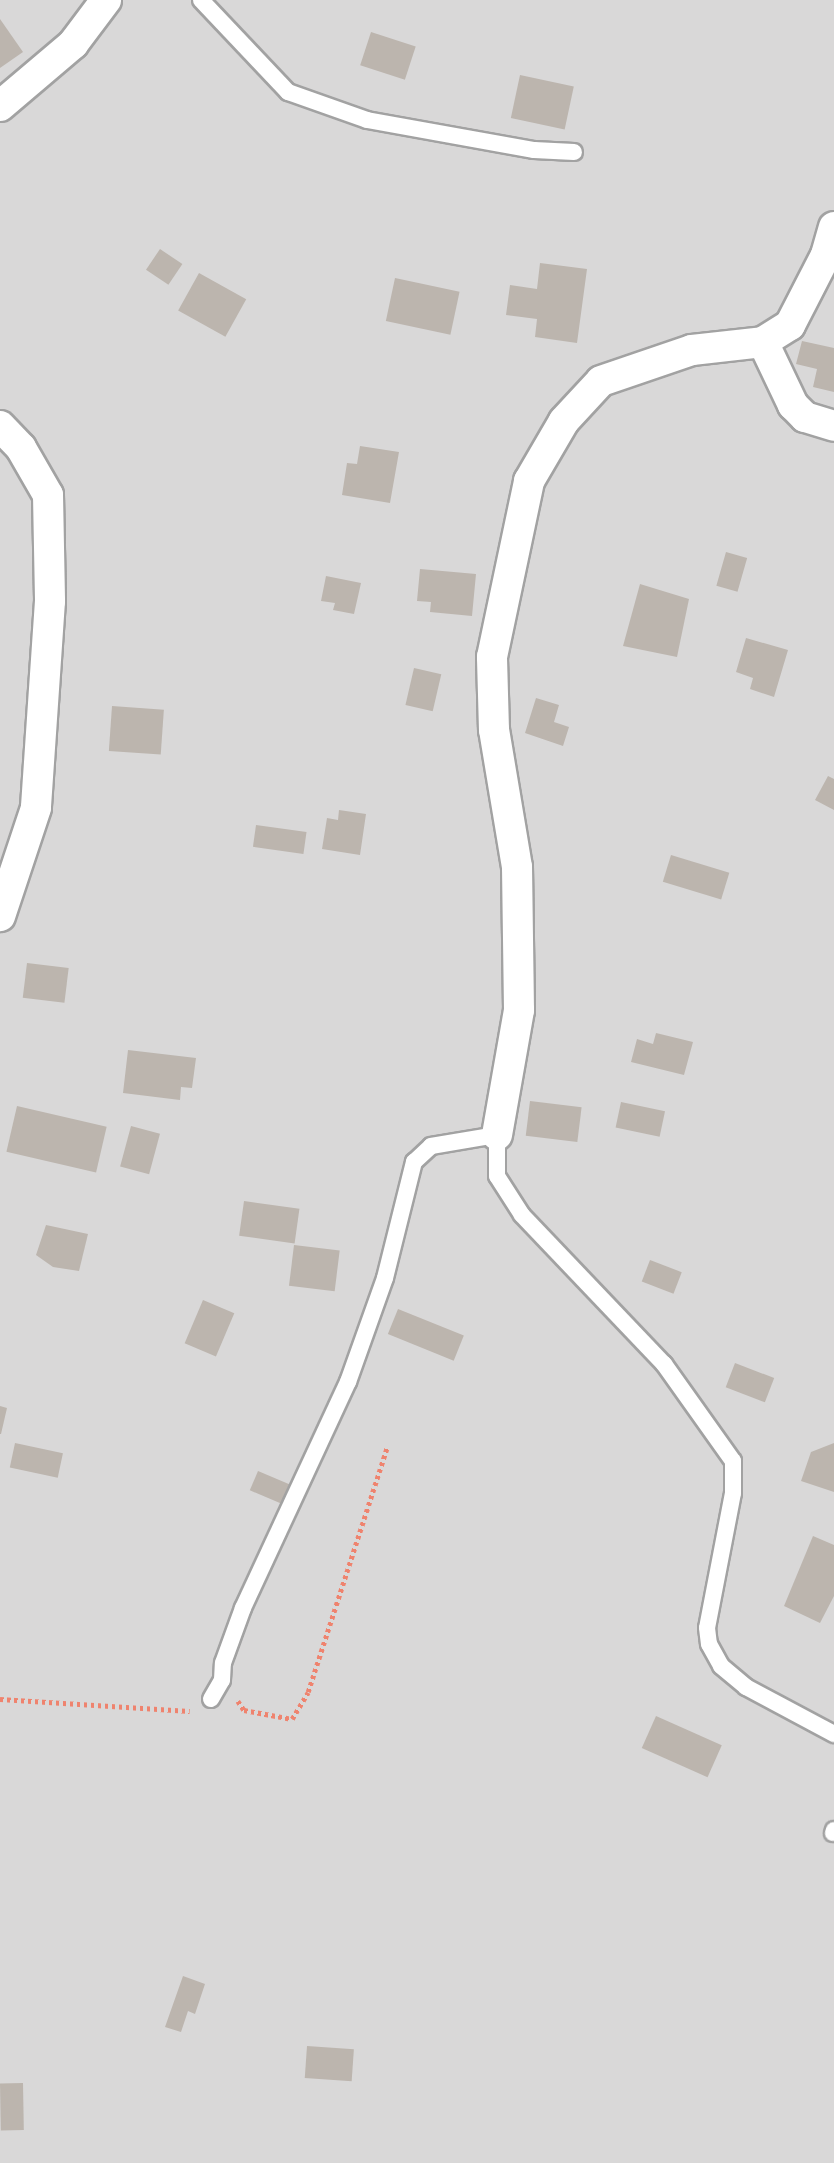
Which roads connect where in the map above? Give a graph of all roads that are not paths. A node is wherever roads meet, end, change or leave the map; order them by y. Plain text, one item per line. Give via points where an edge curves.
1 (106, 0) edge
2 (201, 0) edge
3 (0, 106) edge
4 (574, 152) dead end
5 (834, 227) edge
6 (764, 342) junction
7 (0, 426) edge
8 (834, 426) edge
9 (0, 916) edge
10 (497, 1135) junction
11 (211, 1699) road end
12 (834, 1734) edge

1 - 3 street via 73,44
2 - 4 lane via 288,92 367,120 534,150
5 - 6 street via 790,325
6 - 8 street via 793,405 805,417
6 - 10 street via 692,350 601,381 564,421 528,481 492,657 494,730 517,867 519,1010
7 - 9 street via 21,448 48,495 50,601 36,808
10 - 11 lane via 431,1146 414,1162 385,1278 348,1382 243,1608 223,1663 222,1681
10 - 12 lane via 497,1176 522,1215 664,1364 733,1461 733,1493 707,1628 709,1644 721,1666 746,1687

